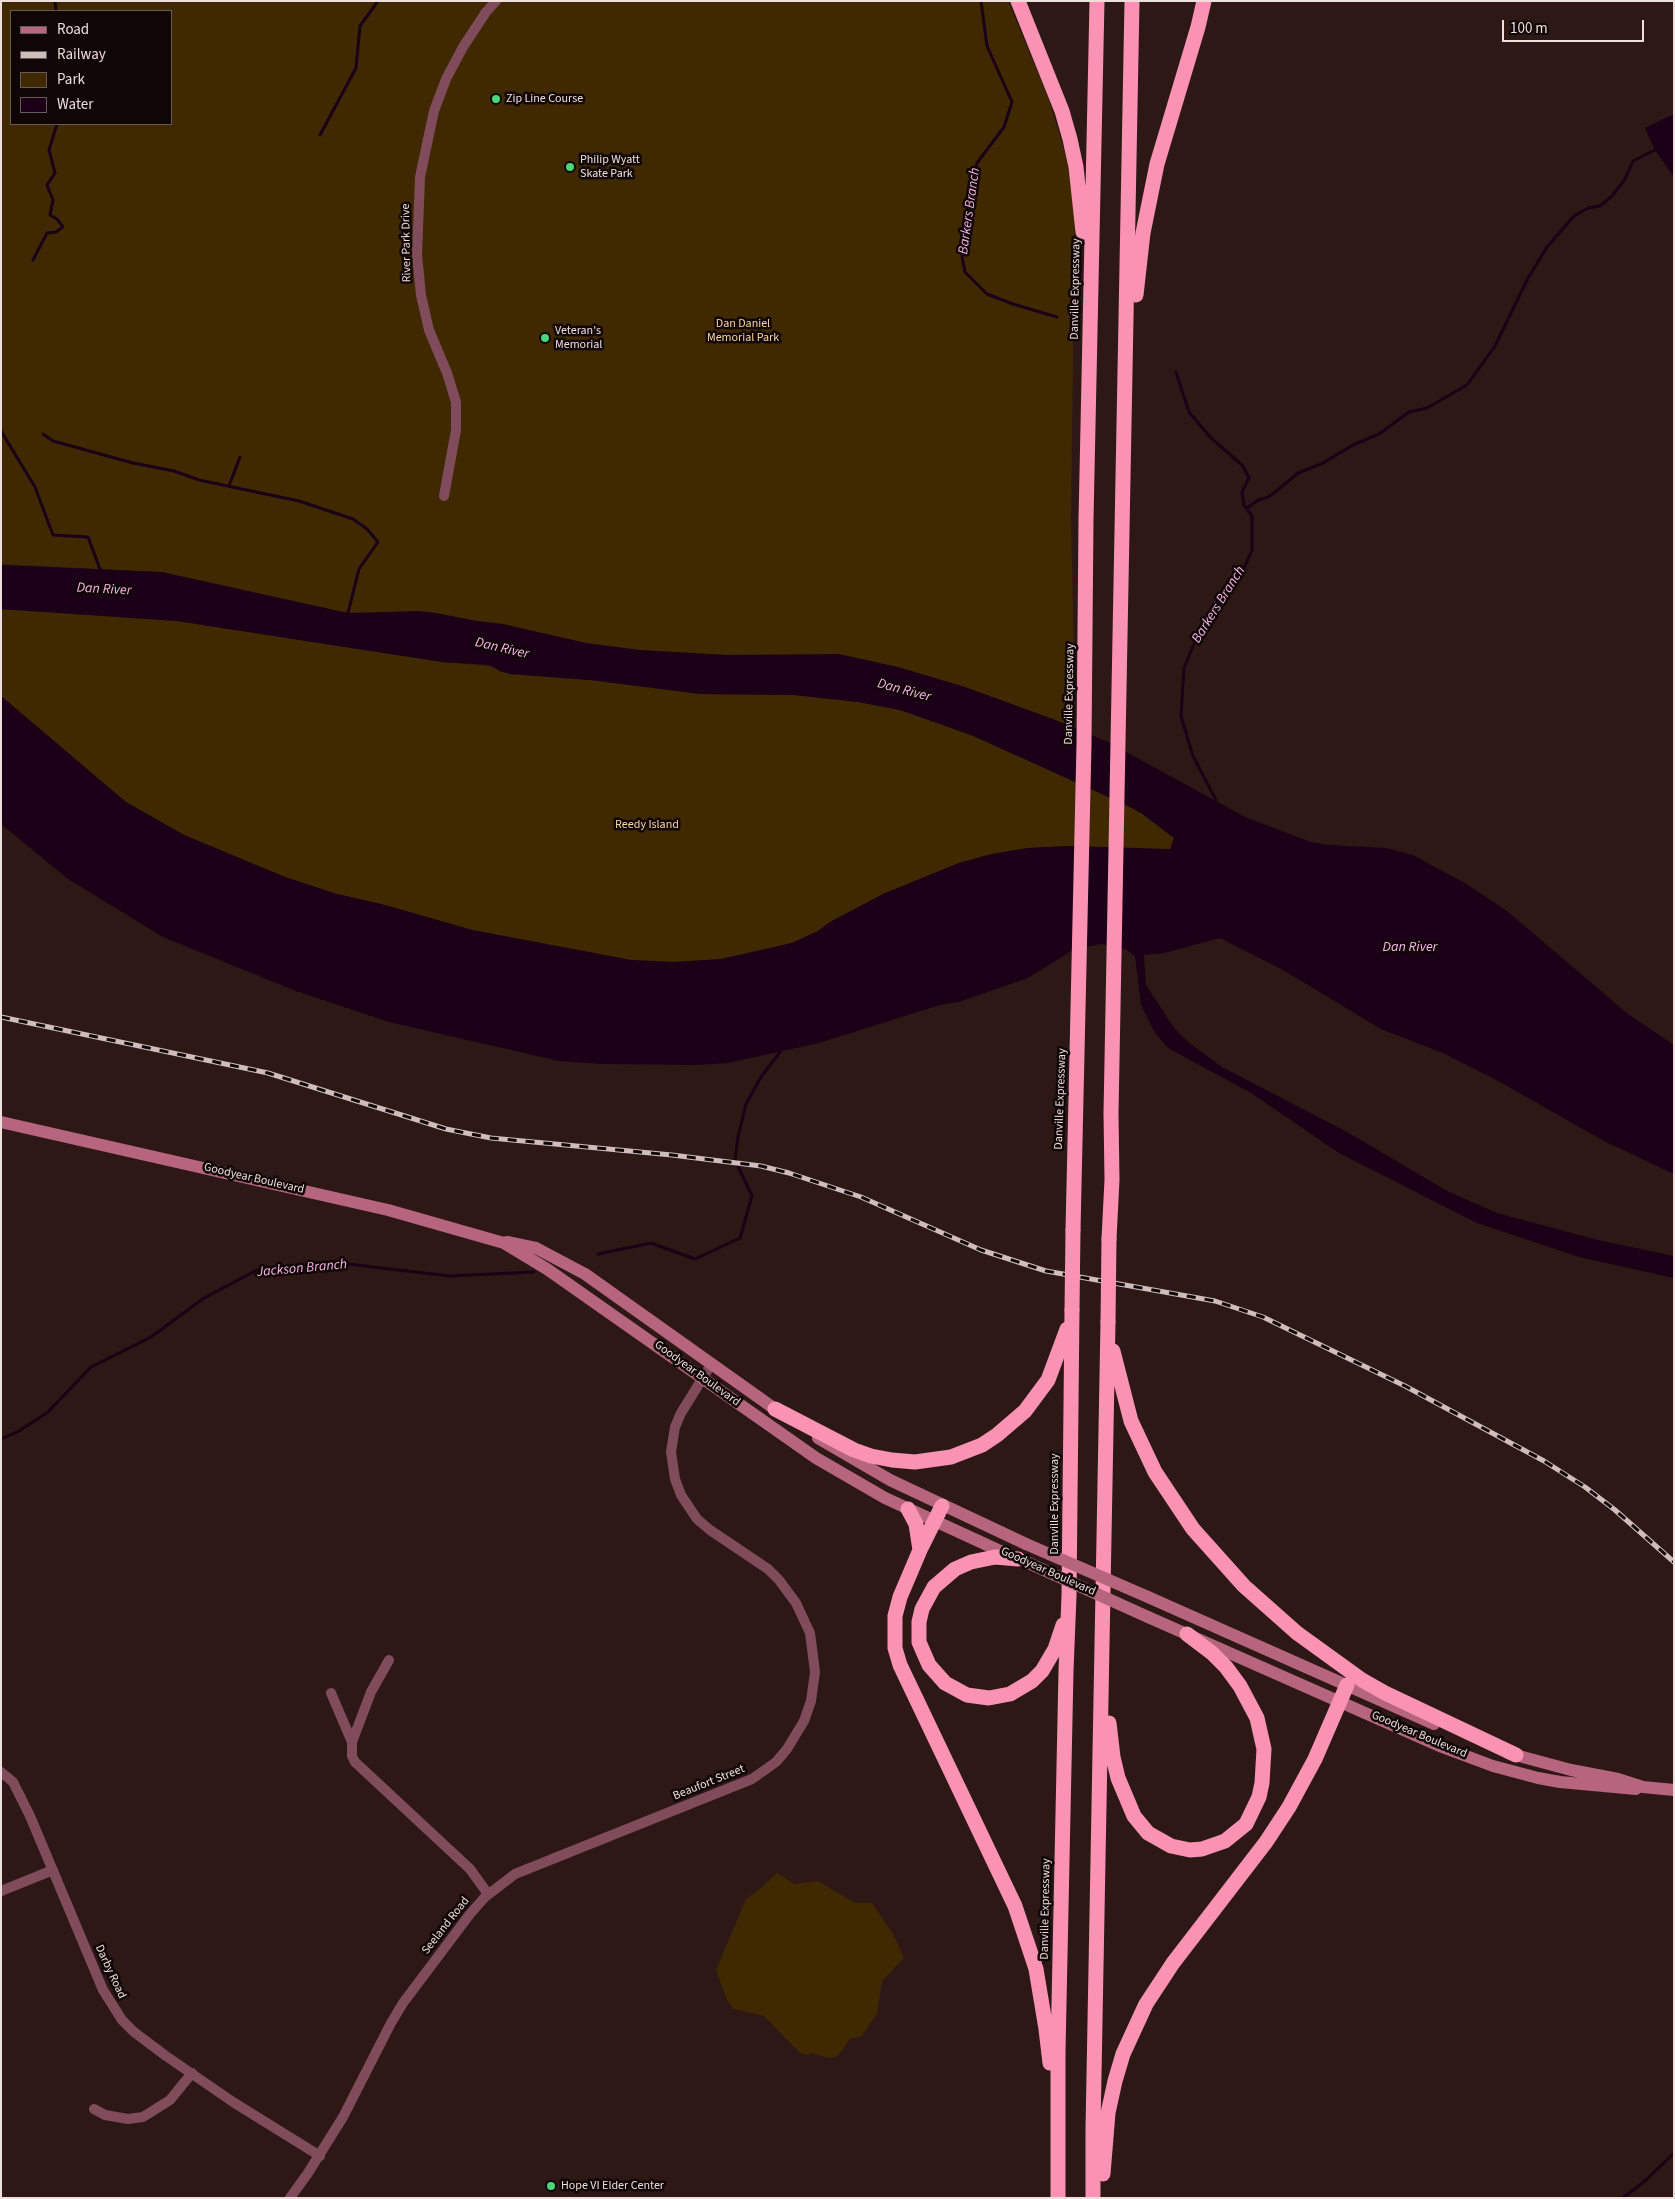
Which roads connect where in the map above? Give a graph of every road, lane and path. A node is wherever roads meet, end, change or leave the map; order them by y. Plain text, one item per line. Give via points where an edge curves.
1 (496, 1) edge
2 (1018, 1) edge
3 (1097, 1) edge
4 (1132, 1) edge
5 (1204, 1) edge
6 (1089, 389) junction
7 (1124, 458) junction
8 (444, 496) dead end
9 (1, 1122) edge
10 (504, 1243) junction
11 (1072, 1313) junction
12 (1108, 1329) junction
13 (712, 1363) junction
14 (702, 1378) junction
15 (775, 1409) junction
16 (942, 1506) junction
17 (908, 1509) junction
18 (935, 1522) junction
19 (920, 1550) junction
20 (1022, 1561) junction
21 (1069, 1607) junction
22 (1187, 1634) junction
23 (389, 1660) dead end
24 (1102, 1673) junction
25 (1346, 1685) junction
26 (331, 1693) dead end
27 (1340, 1701) junction
28 (352, 1742) junction
29 (1516, 1756) junction
30 (1, 1772) edge
31 (1644, 1787) junction
32 (1674, 1790) edge
33 (53, 1870) junction
34 (1, 1891) edge
35 (488, 1894) junction
36 (192, 2073) junction
37 (94, 2109) dead end
38 (320, 2156) junction
39 (290, 2198) edge
40 (1057, 2198) edge
41 (1093, 2198) edge
42 (1101, 2198) edge

1 - 8 street, River Park Drive via 463,47 446,79 434,111 420,177 417,255 421,295 429,330 456,402 456,430
2 - 6 highway via 1062,111 1076,167 1084,237 1085,367
3 - 6 highway, Danville Expressway
4 - 7 highway
5 - 7 highway via 1158,164 1143,233 1134,317 1132,431
6 - 11 highway, Danville Expressway, bridge
7 - 12 highway, bridge
9 - 10 main road, Goodyear Boulevard via 388,1210
10 - 13 main road, Goodyear Boulevard via 536,1248 585,1274
10 - 14 main road, Goodyear Boulevard via 547,1269
11 - 15 highway via 1048,1380 1025,1411 982,1445 951,1457 914,1462 871,1456
11 - 21 highway, Danville Expressway
12 - 24 highway
12 - 29 highway via 1131,1421 1155,1472 1193,1529 1244,1586 1297,1633 1362,1680
13 - 14 street, Beaufort Street
13 - 15 main road, Goodyear Boulevard
14 - 17 main road, Goodyear Boulevard via 816,1458
14 - 35 street, Beaufort Street via 675,1427 670,1452 675,1479 697,1519 768,1569 796,1603 810,1633 815,1672 812,1701 804,1721 776,1762 752,1780 515,1874
15 - 16 main road, Goodyear Boulevard via 840,1452
16 - 18 highway
16 - 25 main road, Goodyear Boulevard, bridge
17 - 18 main road, Goodyear Boulevard
17 - 19 highway via 916,1524
18 - 19 highway
18 - 20 main road, Goodyear Boulevard
19 - 40 highway via 895,1616 895,1648 900,1665 1002,1875 1029,1945 1041,1996 1050,2062 1051,2167
20 - 21 highway via 995,1557 971,1562 955,1569 934,1587 922,1609 918,1632 923,1654 936,1674 967,1695 989,1698 1010,1694 1032,1681 1050,1659
20 - 22 main road, Goodyear Boulevard, bridge
21 - 40 highway, Danville Expressway
22 - 24 highway via 1212,1652 1240,1686 1261,1732 1264,1763 1260,1797 1246,1824 1225,1841 1202,1849 1180,1849 1158,1840 1141,1826 1125,1797 1116,1771 1110,1736 1108,1682
22 - 27 main road, Goodyear Boulevard
23 - 28 street via 371,1692
24 - 41 highway
25 - 27 highway
25 - 29 main road, Goodyear Boulevard
26 - 28 street, Seeland Road
27 - 31 main road, Goodyear Boulevard via 1493,1766 1560,1782 1626,1790
27 - 42 highway via 1315,1759 1289,1807 1160,1980 1134,2029 1115,2080 1108,2113
28 - 35 street, Seeland Road via 355,1762 470,1869
29 - 31 main road, Goodyear Boulevard
30 - 33 street, Darby Road via 12,1782
31 - 32 main road, Goodyear Boulevard
33 - 34 street
33 - 36 street, Darby Road via 111,2005 134,2032
35 - 38 street, Seeland Road via 403,2003
36 - 37 street via 170,2100 143,2117 128,2119 105,2115
36 - 38 street, Darby Road
38 - 39 street, Seeland Road

